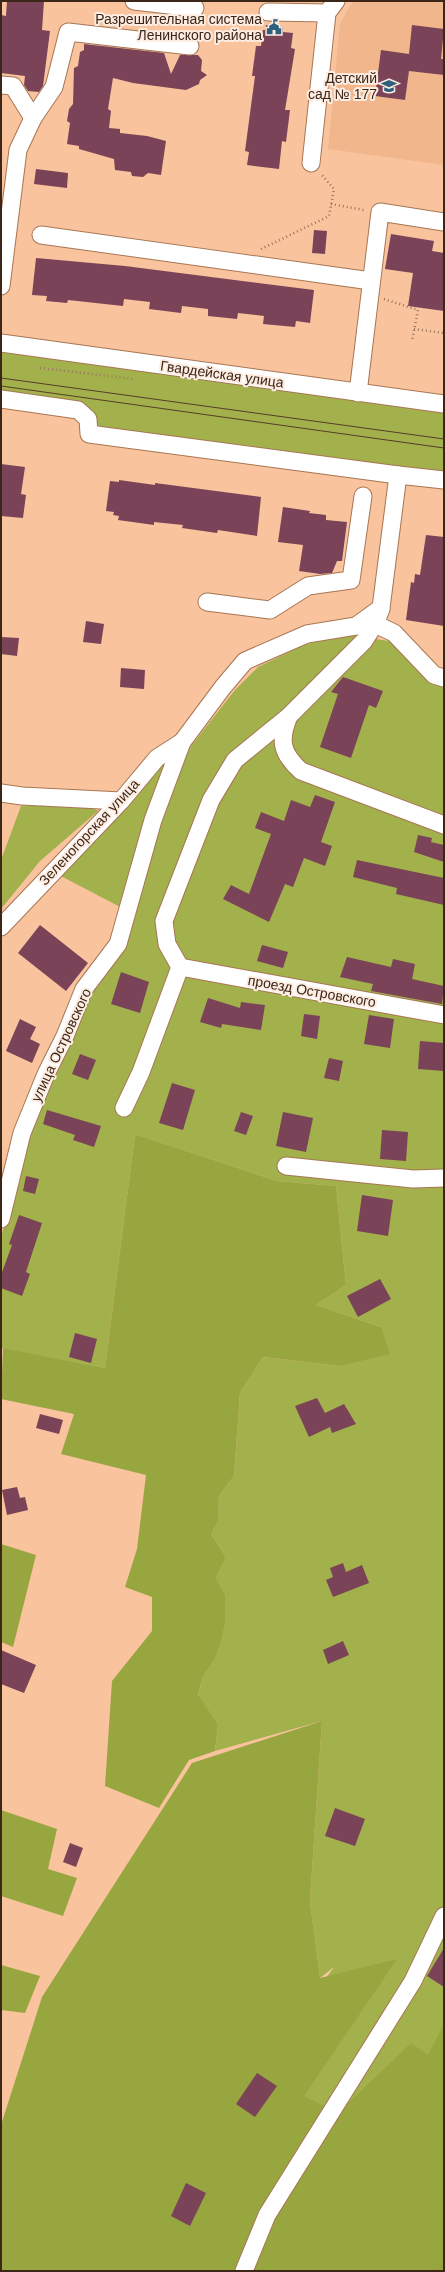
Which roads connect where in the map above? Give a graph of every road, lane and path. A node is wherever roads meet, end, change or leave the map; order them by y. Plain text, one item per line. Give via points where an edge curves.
1 (134, 1) edge
2 (332, 7) edge
3 (195, 8) dead end
4 (268, 12) dead end
5 (190, 46) dead end
6 (1, 85) edge
7 (33, 118) junction
8 (311, 163) dead end
9 (334, 189) dead end
10 (331, 204) junction
11 (380, 212) junction
12 (444, 222) edge
13 (41, 235) dead end
14 (244, 263) junction
15 (371, 281) junction
16 (1, 286) edge
17 (378, 296) dead end
18 (414, 329) junction
19 (444, 333) edge
20 (412, 341) dead end
21 (1, 343) edge
22 (358, 392) junction
23 (1, 399) edge
24 (444, 404) edge
25 (398, 475) junction
26 (444, 480) edge
27 (363, 496) dead end
28 (207, 602) dead end
29 (378, 616) junction
30 (444, 678) edge
31 (290, 716) junction
32 (182, 742) junction
33 (1, 793) edge
34 (121, 801) junction
35 (444, 825) edge
36 (1, 927) edge
37 (180, 967) junction
38 (444, 1015) edge
39 (124, 1108) dead end
40 (286, 1166) dead end
41 (444, 1178) edge
42 (1, 1219) edge
43 (444, 1916) edge
44 (444, 2262) edge
45 (244, 2271) edge
46 (440, 2271) edge

1 - 3 street
2 - 4 street
2 - 8 street
5 - 7 street via 68,32 54,87
6 - 7 street via 13,86
7 - 16 street via 18,150
9 - 10 path
10 - 11 path
10 - 14 path via 329,216 249,255
11 - 12 street
11 - 15 street
13 - 14 street
14 - 15 street
15 - 22 street
17 - 18 path via 418,310
18 - 19 path
18 - 20 path
21 - 22 street, Гвардейская улица
22 - 24 street, Гвардейская улица
23 - 25 street via 78,410 88,419 89,434
25 - 26 street
25 - 29 street
27 - 28 street via 351,580 308,586 270,610
29 - 30 street via 434,675
29 - 31 street via 364,641
29 - 32 street via 356,626 307,634 245,661 223,686
31 - 35 street via 282,733 284,748 290,761 300,771
31 - 37 street via 235,760 211,800 164,922 166,944
32 - 34 street, Зеленогорская улица via 157,758
32 - 42 street, улица Островского via 153,820 118,944 84,989 46,1074 22,1133
33 - 34 street
34 - 36 street, Зеленогорская улица
37 - 38 street, проезд Островского
37 - 39 street via 141,1072
40 - 41 street via 413,1178
43 - 45 street via 413,1982 267,2215
44 - 46 path

